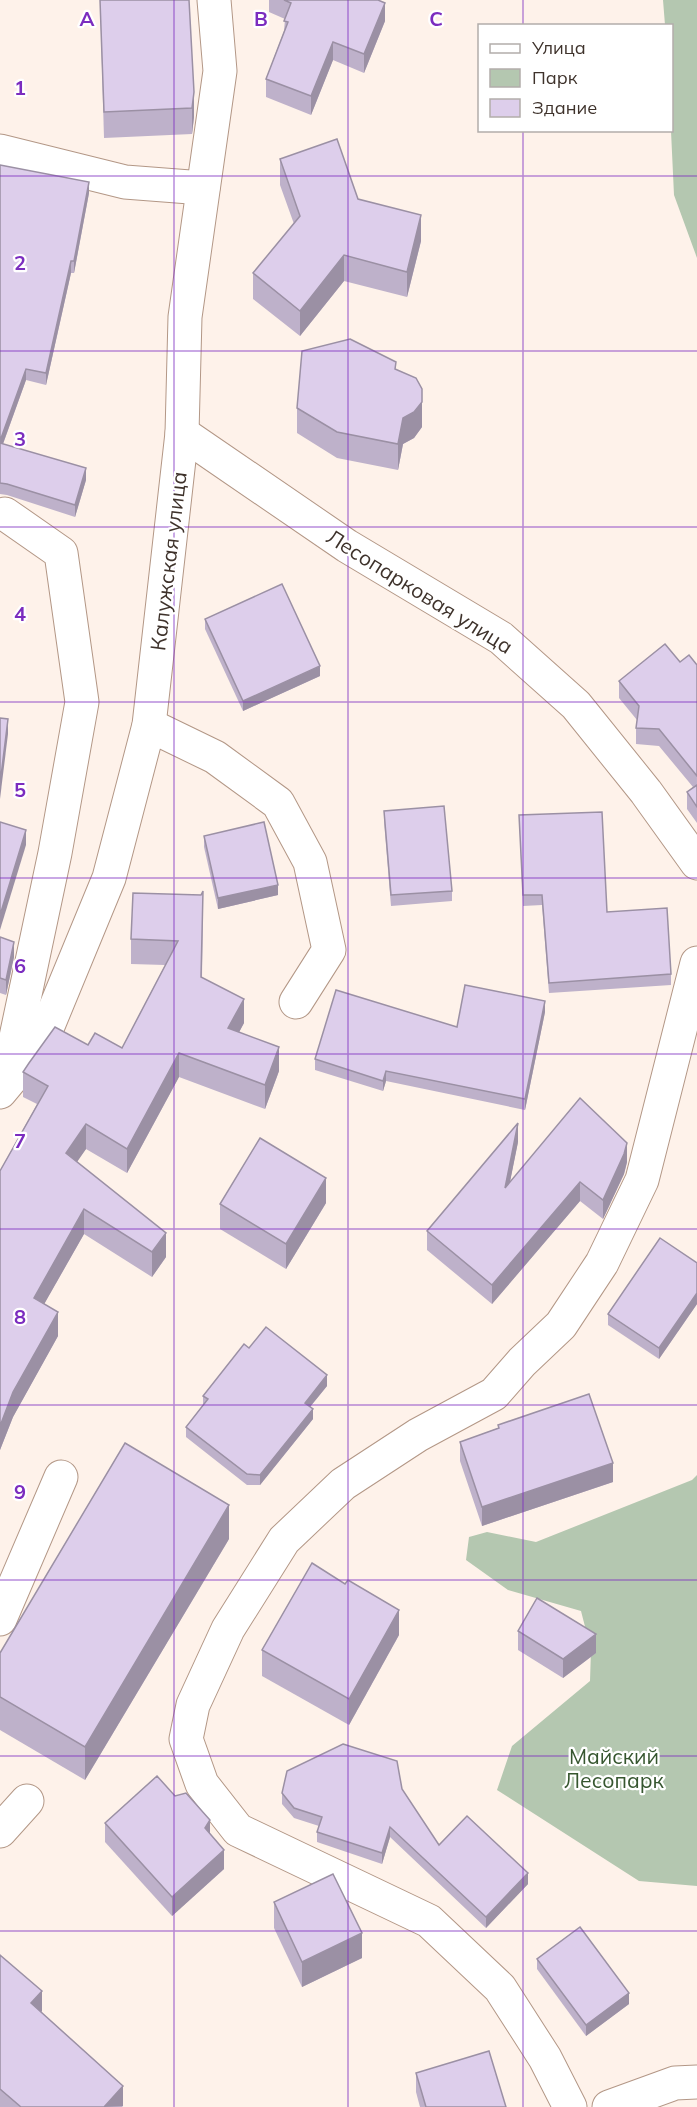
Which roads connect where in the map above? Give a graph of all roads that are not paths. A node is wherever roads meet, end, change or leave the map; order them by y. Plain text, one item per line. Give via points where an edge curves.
1 (214, 0) edge
2 (0, 151) edge
3 (203, 188) junction
4 (182, 433) junction
5 (5, 514) dead end
6 (149, 725) junction
7 (697, 863) edge
8 (697, 963) edge
9 (296, 1002) dead end
10 (0, 1084) edge
11 (0, 1092) edge
12 (61, 1477) dead end
13 (0, 1619) edge
14 (27, 1801) dead end
15 (0, 1831) edge
16 (697, 2082) edge
17 (570, 2107) edge
18 (609, 2107) edge

1 - 3 street, Калужская улица via 220,71
2 - 3 street via 125,182
3 - 4 street, Калужская улица via 185,317
4 - 6 street, Калужская улица
4 - 7 street, Лесопарковая улица via 347,546 501,638 576,705
5 - 10 street via 61,553 82,702 16,1037
6 - 9 street via 215,757 279,803 310,862 329,950
6 - 11 street, Калужская улица via 104,890 45,1033
8 - 17 street via 642,1180 602,1263 567,1317 494,1394 418,1435 343,1484 284,1540 228,1629 193,1705 186,1739 202,1784 238,1830 429,1921 500,1988 545,2058
12 - 13 street
14 - 15 street
16 - 18 street via 675,2084

